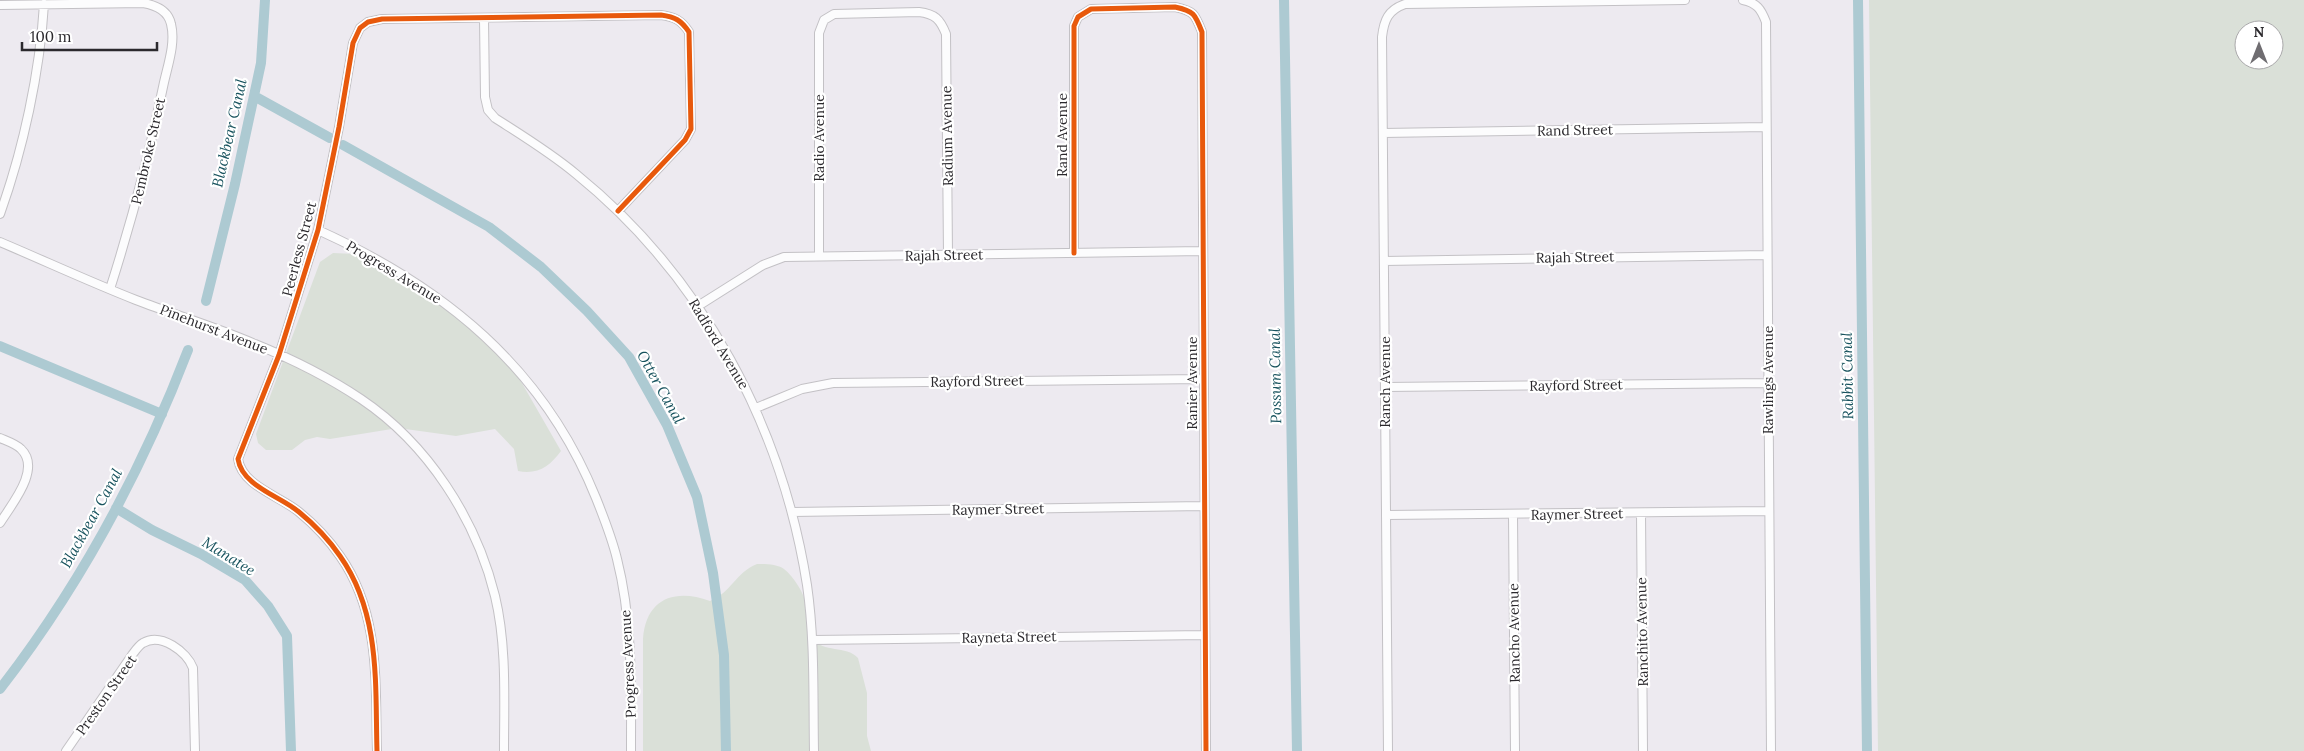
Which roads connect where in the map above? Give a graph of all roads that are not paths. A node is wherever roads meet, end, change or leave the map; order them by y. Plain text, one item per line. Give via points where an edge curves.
1 (1685, 0) edge
2 (1743, 0) edge
3 (44, 4) junction
4 (0, 5) edge
5 (1078, 17) joint
6 (484, 19) junction
7 (824, 20) joint
8 (1766, 128) junction
9 (1384, 133) junction
10 (618, 211) junction
11 (0, 214) edge
12 (318, 230) junction
13 (0, 242) edge
14 (1203, 251) junction
15 (1074, 253) junction
16 (948, 254) junction
17 (1767, 255) junction
18 (819, 256) junction
19 (1384, 261) junction
20 (110, 289) junction
21 (698, 306) junction
22 (279, 355) junction
23 (1203, 379) junction
24 (1768, 383) junction
25 (1385, 387) junction
26 (756, 408) junction
27 (0, 438) edge
28 (1204, 506) junction
29 (1768, 511) junction
30 (792, 512) junction
31 (1640, 512) junction
32 (1386, 515) junction
33 (1513, 515) junction
34 (0, 523) edge
35 (1205, 635) junction
36 (813, 640) junction
37 (66, 751) edge
38 (195, 751) edge
39 (376, 751) edge
40 (504, 751) edge
41 (631, 751) edge
42 (814, 751) edge
43 (1206, 751) edge
44 (1388, 751) edge
45 (1515, 751) edge
46 (1643, 751) edge
47 (1771, 751) edge

1 - 9 street, Ranch Avenue via 1405,4 1395,8 1387,14 1382,37
2 - 8 street, Rawlings Avenue via 1753,2 1761,9 1766,22
3 - 4 street
3 - 11 street via 31,98
3 - 20 street, Pembroke Street via 142,3 166,12 171,22 171,48 135,208
5 - 14 street, Ranier Avenue via 1091,9 1175,7 1196,16 1202,32
5 - 15 street, Rand Avenue via 1073,36
6 - 10 street, Radford Avenue via 484,97 488,110 576,174
6 - 10 street via 661,15 674,16 689,32 691,129 685,140
6 - 12 street, Peerless Street via 382,19 368,22 360,28 353,43 340,127
7 - 16 street, Radium Avenue via 834,14 854,12 919,12 930,13 940,19 946,34
7 - 18 street, Radio Avenue via 818,50
8 - 9 street, Rand Street
8 - 17 street, Rawlings Avenue
9 - 19 street, Ranch Avenue
10 - 21 street, Radford Avenue via 662,259
12 - 22 street, Peerless Street
12 - 41 street, Progress Avenue via 420,285 474,325 500,350 553,414 592,488 618,560 630,649
13 - 20 street, Pinehurst Avenue
14 - 15 street, Rajah Street
14 - 23 street, Ranier Avenue
15 - 16 street, Rajah Street
16 - 18 street, Rajah Street
17 - 19 street, Rajah Street
17 - 24 street, Rawlings Avenue
18 - 21 street, Rajah Street via 784,257 763,264
19 - 25 street, Ranch Avenue
20 - 22 street, Pinehurst Avenue
21 - 26 street, Radford Avenue via 732,360
22 - 39 street, Peerless Street via 243,444 238,459 240,470 255,485 281,499 313,525 347,567 366,610 374,645
22 - 40 street, Pinehurst Avenue via 361,399 387,420 442,479 465,517 486,567 498,611
23 - 26 street, Rayford Street via 833,383 802,389
23 - 28 street, Ranier Avenue
24 - 25 street, Rayford Street
24 - 29 street, Rawlings Avenue
25 - 32 street, Ranch Avenue
26 - 30 street, Radford Avenue
27 - 34 street via 21,448 29,468
28 - 30 street, Raymer Street
28 - 35 street, Ranier Avenue
29 - 31 street, Raymer Street
29 - 47 street, Rawlings Avenue
30 - 36 street, Radford Avenue via 807,586
31 - 33 street, Raymer Street
31 - 46 street, Ranchito Avenue
32 - 33 street, Raymer Street
32 - 44 street, Ranch Avenue
33 - 45 street, Rancho Avenue
35 - 36 street, Rayneta Street
35 - 43 street, Ranier Avenue
36 - 42 street, Radford Avenue
37 - 38 street, Preston Street via 144,642 163,642 190,658

